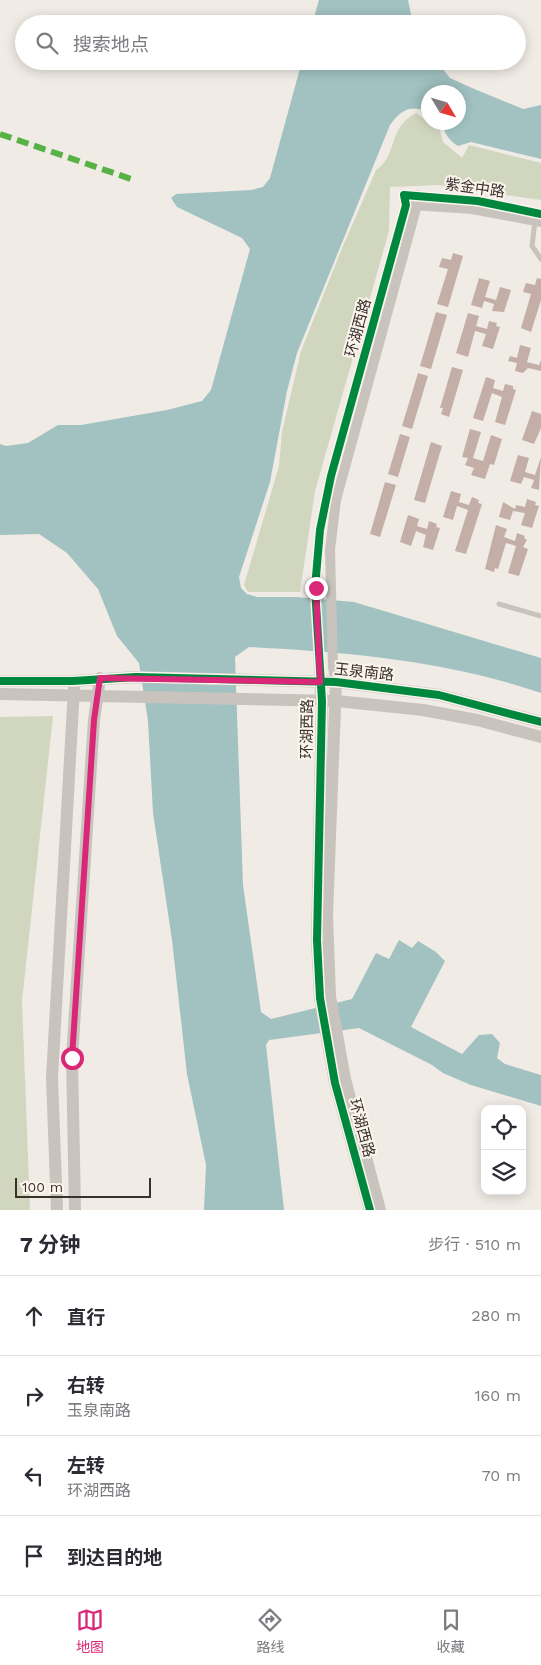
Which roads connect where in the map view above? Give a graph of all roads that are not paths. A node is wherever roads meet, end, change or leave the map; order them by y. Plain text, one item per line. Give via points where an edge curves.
1 (405, 200) joint
2 (417, 200) junction
3 (539, 219) edge
4 (541, 259) edge
5 (499, 604) dead end
6 (541, 616) edge
7 (100, 678) junction
8 (0, 681) edge
9 (73, 681) junction
10 (320, 682) junction
11 (336, 682) junction
12 (0, 694) edge
13 (74, 695) junction
14 (98, 698) junction
15 (322, 701) junction
16 (337, 701) junction
17 (541, 722) edge
18 (541, 737) edge
19 (325, 997) junction
20 (329, 1029) junction
21 (57, 1210) edge
22 (75, 1210) edge
23 (370, 1210) edge
24 (380, 1210) edge

1 - 2 street, 紫金中路
1 - 10 street, 环湖西路 via 330,476 320,530 316,588
2 - 3 street, 紫金中路
2 - 11 street, 环湖西路 via 336,500 330,550
3 - 4 lane via 532,246
5 - 6 lane
7 - 9 street, 玉泉南路
7 - 10 street, 玉泉南路
7 - 14 street
8 - 9 street, 玉泉南路
9 - 13 street
10 - 11 street, 玉泉南路
10 - 15 street, 环湖西路
11 - 16 street, 环湖西路
11 - 17 street, 玉泉南路 via 440,695
12 - 13 street
13 - 14 street
13 - 21 street via 52,1078
14 - 15 street
14 - 22 street via 72,1058
15 - 16 street
15 - 19 street, 环湖西路 via 317,930
16 - 18 street via 423,710 478,720
16 - 19 street, 环湖西路
19 - 20 street, 环湖西路
20 - 23 street, 环湖西路 via 340,1101
20 - 24 street, 环湖西路

